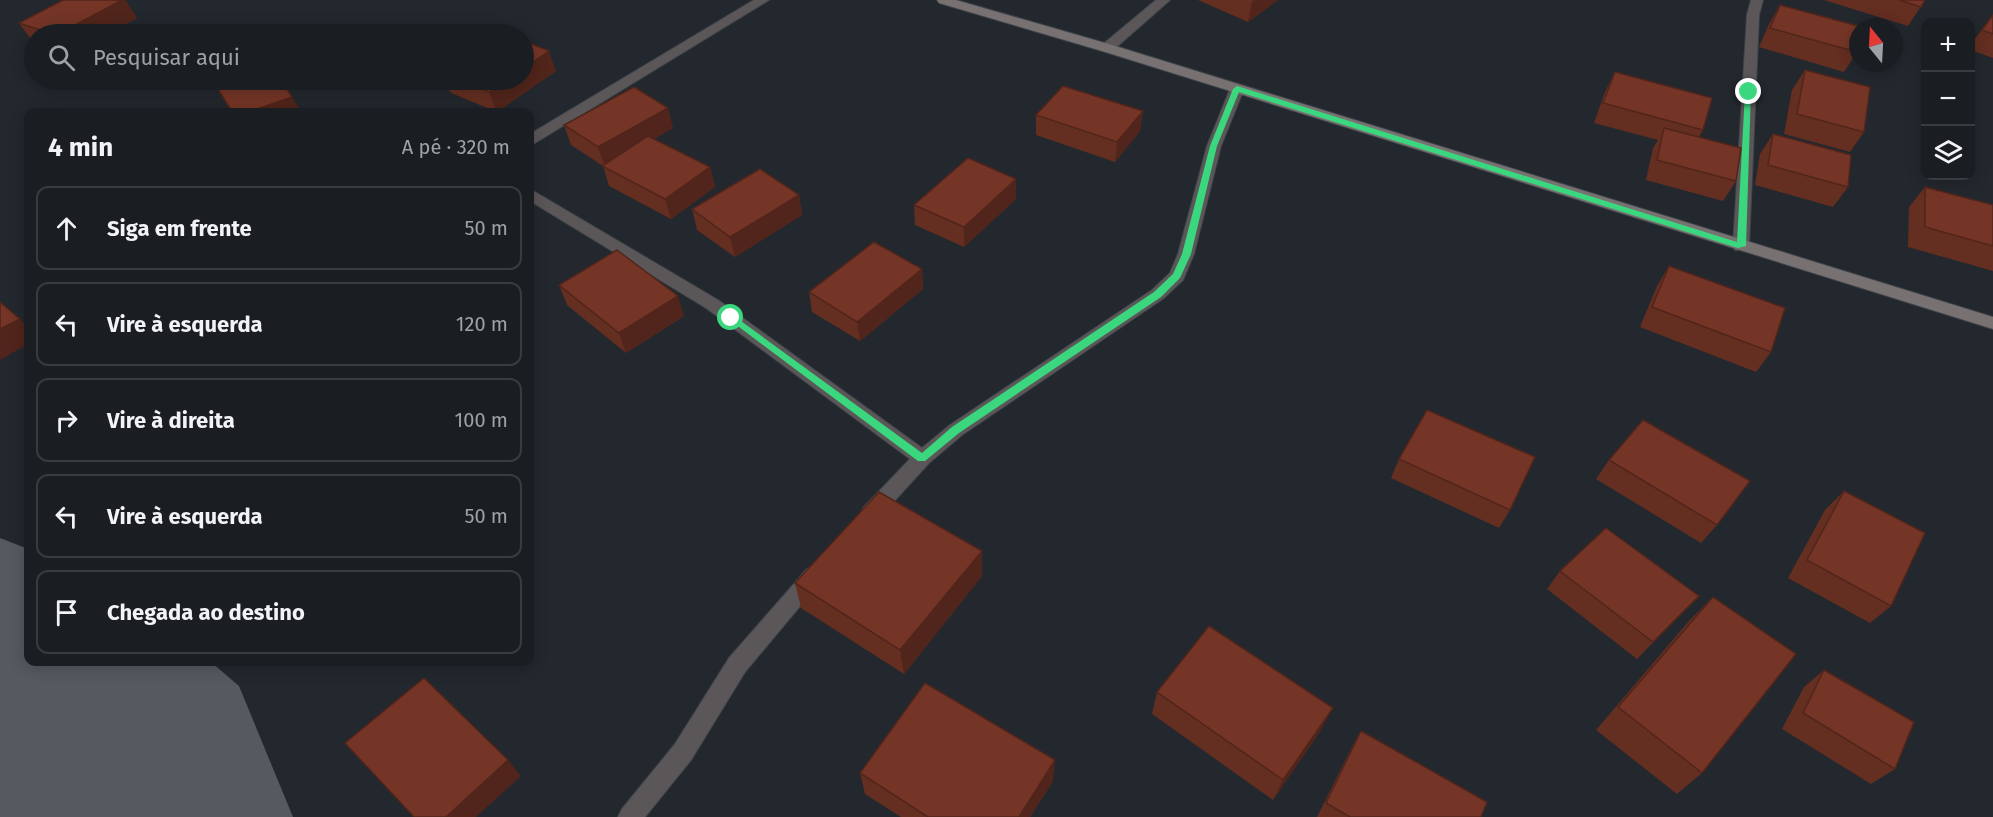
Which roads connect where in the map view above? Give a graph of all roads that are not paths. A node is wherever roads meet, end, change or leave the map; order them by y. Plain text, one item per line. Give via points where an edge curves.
1 (763, 0) edge
2 (943, 0) edge
3 (1164, 0) edge
4 (1757, 0) edge
5 (1107, 48) junction
6 (1237, 89) junction
7 (534, 138) edge
8 (534, 197) edge
9 (1741, 246) junction
10 (1993, 323) edge
11 (922, 458) junction
12 (860, 525) edge
13 (829, 559) edge
14 (630, 817) edge

1 - 7 street
2 - 5 main road
3 - 5 street
4 - 9 street via 1753,15
5 - 6 main road
6 - 9 main road
6 - 11 street via 1214,146 1177,276 1158,294 956,430
8 - 11 street via 712,304
9 - 10 main road
11 - 12 street
13 - 14 street via 738,665 683,752

